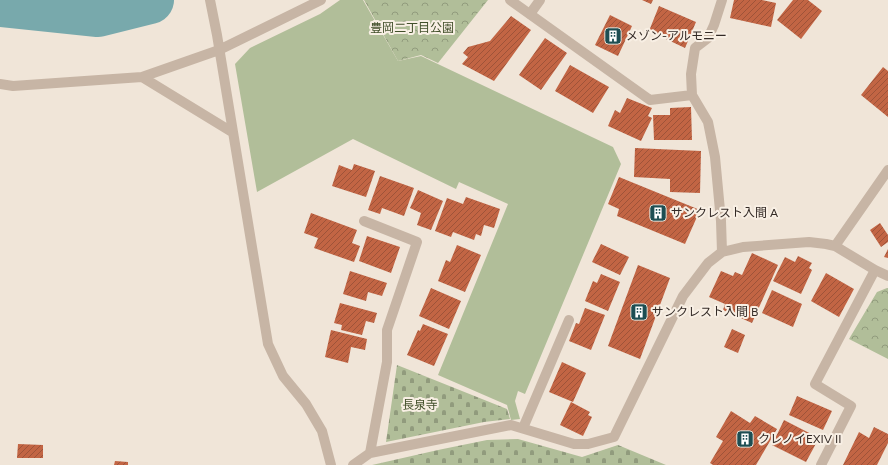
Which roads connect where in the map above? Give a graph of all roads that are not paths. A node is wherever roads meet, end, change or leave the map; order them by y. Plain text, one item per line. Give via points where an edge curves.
1 (210, 0) edge
2 (321, 0) edge
3 (510, 0) edge
4 (540, 0) edge
5 (722, 0) edge
6 (530, 14) junction
7 (219, 50) junction
8 (142, 77) junction
9 (0, 84) edge
10 (692, 95) junction
11 (232, 132) junction
12 (888, 170) edge
13 (364, 221) dead end
14 (835, 246) junction
15 (722, 252) junction
16 (875, 270) junction
17 (888, 276) edge
18 (569, 320) dead end
19 (523, 428) junction
20 (370, 453) junction
21 (331, 465) edge
22 (353, 465) edge
23 (821, 465) edge

1 - 7 street
2 - 7 street
3 - 6 street
4 - 6 street
5 - 10 street via 708,38 695,48 691,74
6 - 10 street via 650,100
7 - 8 street
7 - 11 street
8 - 9 street via 13,86
8 - 11 street
10 - 15 street via 708,122 715,157
11 - 21 street via 268,344 283,376 306,404 322,432
12 - 14 street
13 - 20 street via 417,242 387,330 387,362
14 - 15 street via 809,242 743,247
14 - 16 street
15 - 19 street via 708,263 683,296 614,436 588,444 574,444
16 - 17 street
16 - 23 street via 814,384 851,406
18 - 19 street
19 - 20 street via 510,425
20 - 22 street

